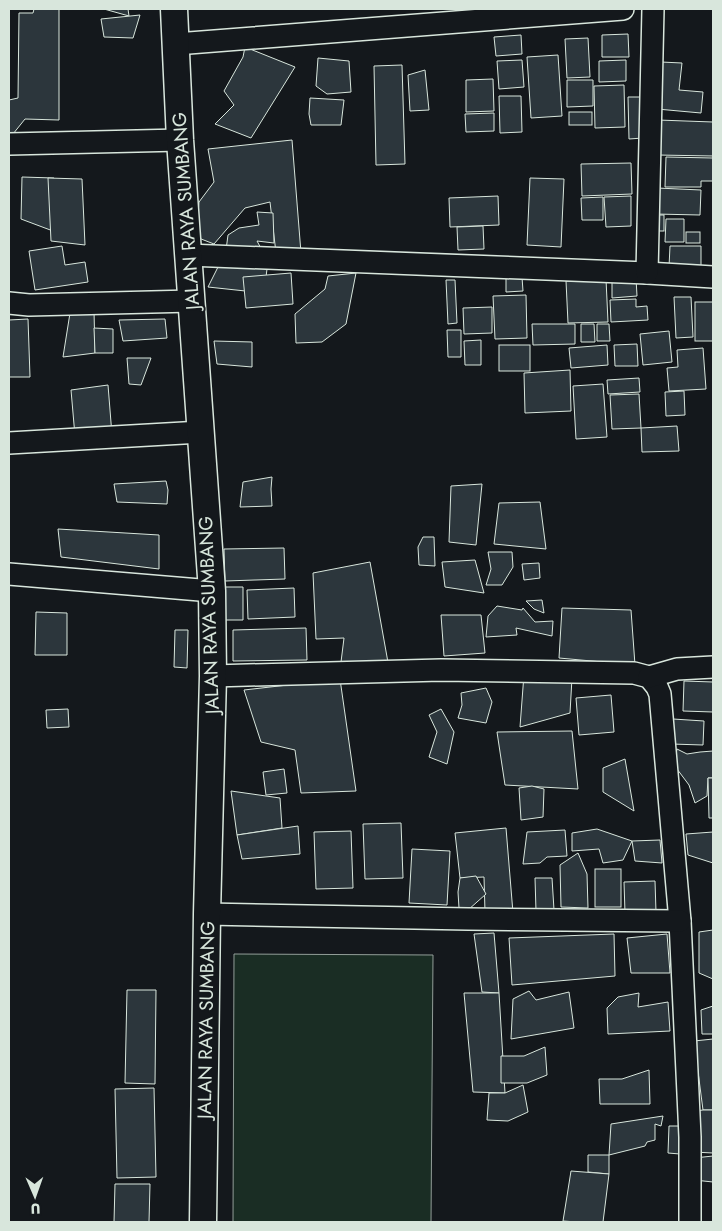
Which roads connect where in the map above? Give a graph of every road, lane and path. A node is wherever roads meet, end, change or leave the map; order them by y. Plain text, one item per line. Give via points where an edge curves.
1 (174, 9) edge
2 (623, 9) edge
3 (653, 9) edge
4 (568, 11) edge
5 (176, 44) junction
6 (180, 140) junction
7 (9, 144) edge
8 (188, 255) junction
9 (647, 273) junction
10 (713, 277) edge
11 (192, 301) junction
12 (9, 303) edge
13 (201, 432) junction
14 (9, 443) edge
15 (9, 574) edge
16 (212, 591) junction
17 (713, 667) edge
18 (213, 676) junction
19 (649, 677) junction
20 (207, 914) junction
21 (680, 921) junction
22 (203, 1222) edge
23 (690, 1222) edge

1 - 5 street, JALAN RAYA SUMBANG
2 - 4 street
3 - 9 street
4 - 5 street
5 - 6 street, JALAN RAYA SUMBANG
6 - 7 street
6 - 8 street, JALAN RAYA SUMBANG
8 - 9 street
8 - 11 street, JALAN RAYA SUMBANG
9 - 10 street
11 - 12 street
11 - 13 street, JALAN RAYA SUMBANG
13 - 14 street
13 - 16 street, JALAN RAYA SUMBANG
15 - 16 street
16 - 18 street, JALAN RAYA SUMBANG
17 - 19 street via 677,669
18 - 19 street via 451,670 617,672
18 - 20 street, JALAN RAYA SUMBANG
19 - 21 street via 660,694
20 - 21 street
20 - 22 street, JALAN RAYA SUMBANG
21 - 23 street via 690,1137

